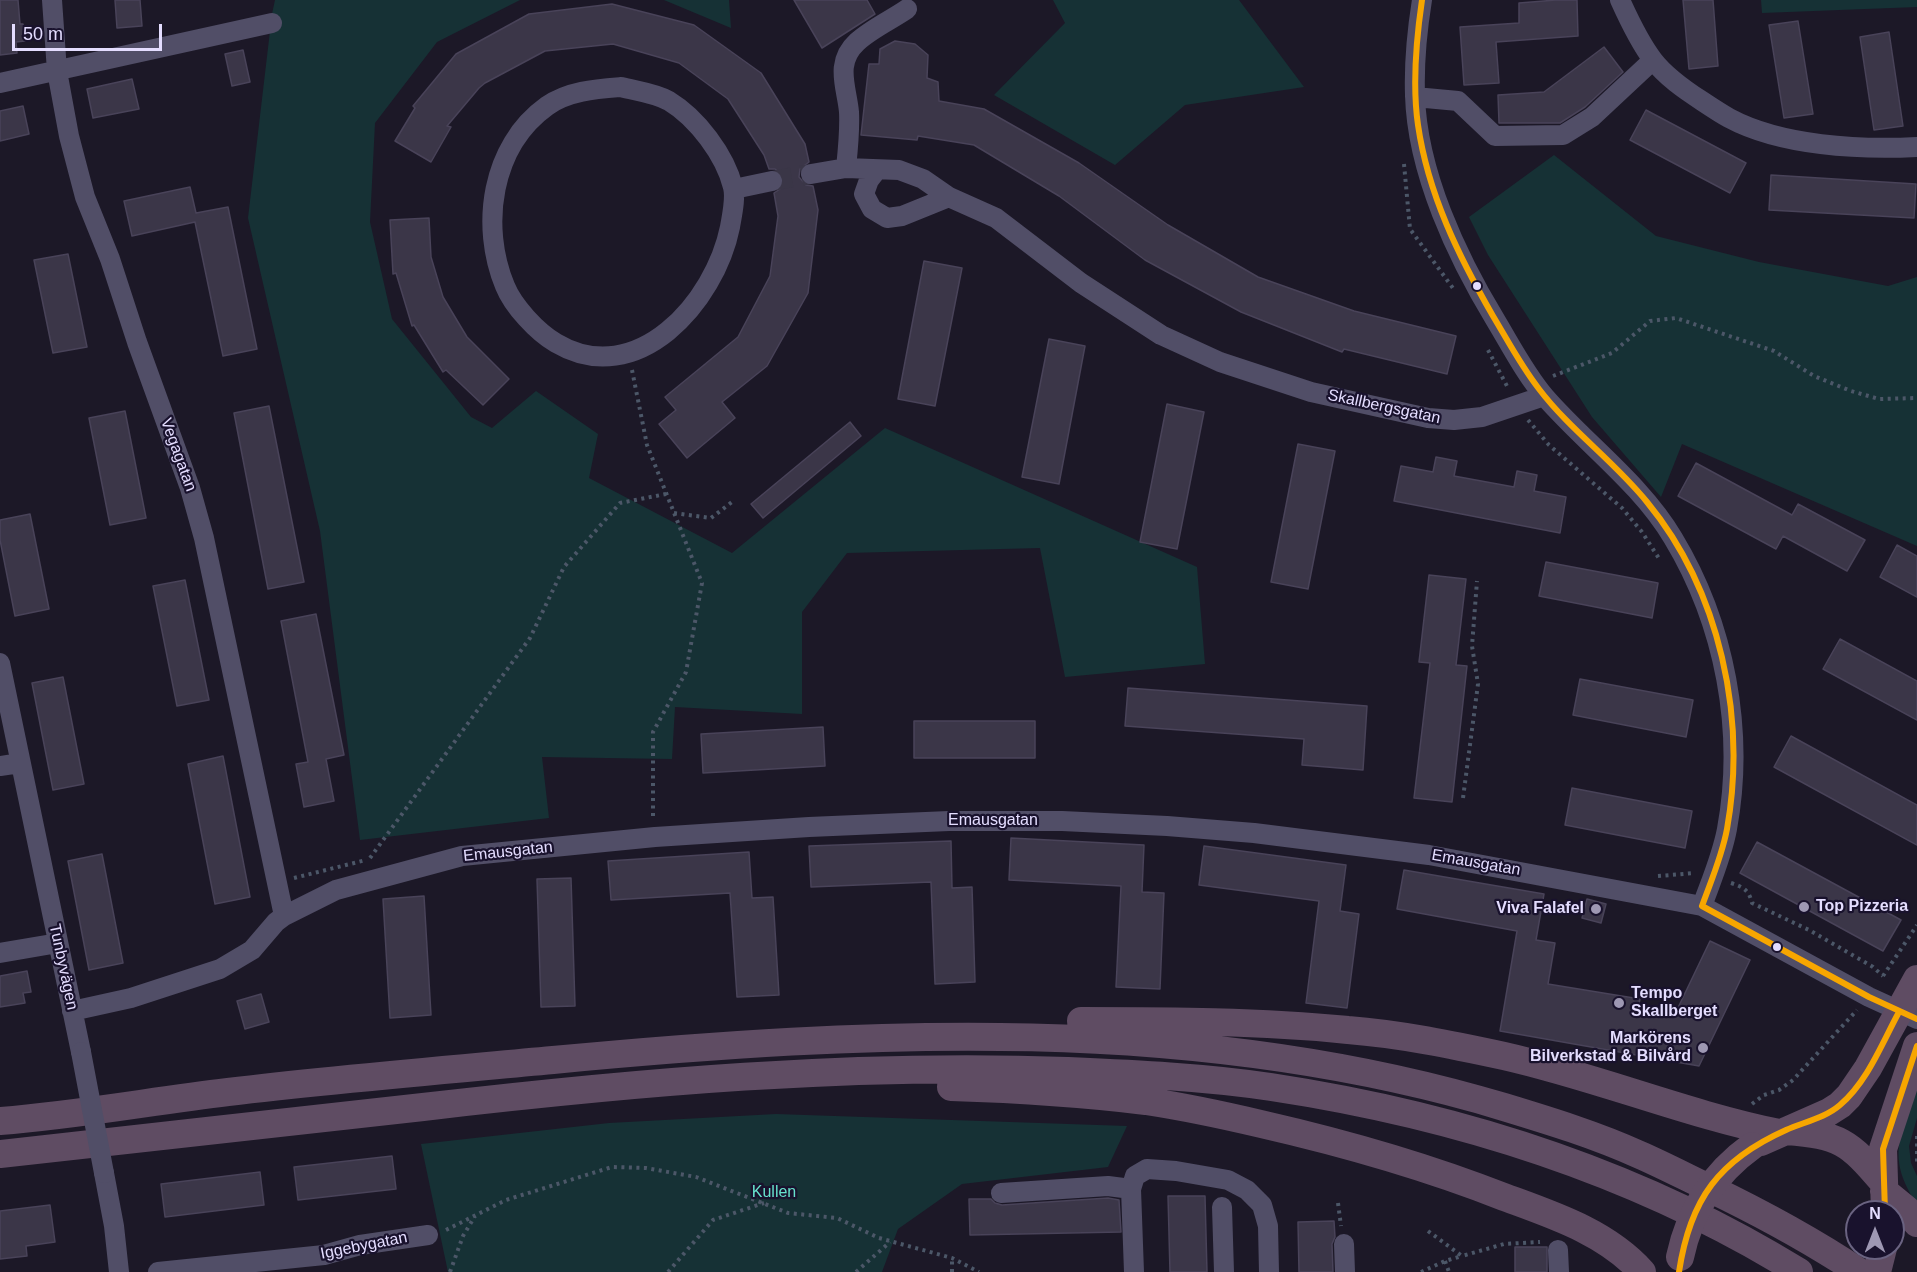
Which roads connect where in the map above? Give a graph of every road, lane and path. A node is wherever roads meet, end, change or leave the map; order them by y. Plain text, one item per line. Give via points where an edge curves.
1 (52, 0) edge
2 (1422, 0) edge
3 (1620, 0) edge
4 (907, 9) dead end
5 (272, 23) dead end
6 (1653, 60) junction
7 (57, 71) junction
8 (0, 83) edge
9 (1415, 97) junction
10 (1917, 147) edge
11 (846, 168) junction
12 (876, 171) junction
13 (811, 174) tunnel mouth
14 (771, 181) tunnel mouth
15 (734, 189) junction
16 (949, 197) junction
17 (1408, 214) dead end
18 (1457, 295) dead end
19 (1484, 341) dead end
20 (628, 354) junction
21 (1501, 377) dead end
22 (1544, 396) junction
23 (1917, 398) edge
24 (1528, 419) dead end
25 (666, 494) junction
26 (732, 502) dead end
27 (674, 513) junction
28 (1665, 568) dead end
29 (1477, 581) dead end
30 (0, 663) edge
31 (20, 762) junction
32 (0, 766) edge
33 (1463, 798) dead end
34 (653, 825) dead end
35 (370, 858) dead end
36 (1697, 863) dead end
37 (1693, 872) dead end
38 (1737, 885) dead end
39 (1702, 906) junction
40 (284, 916) junction
41 (1917, 925) edge
42 (58, 943) junction
43 (0, 953) edge
44 (1883, 976) junction
45 (1917, 979) edge
46 (1869, 997) junction
47 (72, 1011) junction
48 (1908, 1016) edge
49 (1005, 1037) junction
50 (1917, 1046) edge
51 (916, 1070) junction
52 (0, 1121) edge
53 (1782, 1132) junction
54 (1747, 1136) junction
55 (1917, 1136) edge
56 (0, 1154) edge
57 (1917, 1163) edge
58 (1131, 1190) junction
59 (1001, 1193) dead end
60 (1884, 1195) edge
61 (764, 1203) junction
62 (1222, 1208) dead end
63 (475, 1215) junction
64 (1917, 1223) edge
65 (1428, 1231) dead end
66 (428, 1234) joint
67 (891, 1241) junction
68 (1344, 1244) dead end
69 (1558, 1250) joint
70 (1462, 1256) junction
71 (952, 1258) junction
72 (1445, 1261) junction
73 (325, 1263) edge
74 (1680, 1265) edge
75 (119, 1272) edge
76 (158, 1272) edge
77 (450, 1272) edge
78 (668, 1272) edge
79 (856, 1272) edge
80 (953, 1272) edge
81 (979, 1272) edge
82 (1134, 1272) edge
83 (1224, 1272) edge
84 (1269, 1272) edge
85 (1345, 1272) edge
86 (1421, 1272) edge
87 (1449, 1272) edge
88 (1559, 1272) edge
89 (1642, 1272) edge
90 (1799, 1272) edge
91 (1859, 1272) edge

1 - 7 street, Vegagatan
2 - 9 street
3 - 6 street
4 - 11 street via 855,43 845,62 843,81 849,111
5 - 7 street
6 - 9 street via 1592,117 1563,135 1495,136 1458,101
6 - 10 street via 1685,90 1731,119 1767,133 1842,147
7 - 8 street
7 - 40 street, Vegagatan via 85,197 202,528
9 - 22 street via 1430,179 1471,280
11 - 12 street, Skallbergsgatan
11 - 13 street, Skallbergsgatan
12 - 16 street, Skallbergsgatan via 899,170 923,179
12 - 16 street via 864,194 872,209 887,218
14 - 15 street
15 - 20 street via 726,248 704,290 688,314
15 - 20 street via 725,165 694,122 668,101 646,93 621,87 571,94 548,105 523,129 501,166 492,209 492,236 506,290 528,320 568,350 589,357
16 - 22 street, Skallbergsgatan via 996,218 1081,283 1161,335 1266,378 1417,416 1454,420 1482,417
17 - 18 path via 1410,229
19 - 21 path
20 - 25 path via 647,446
22 - 23 path via 1551,377 1612,353 1650,321 1676,318 1774,351 1815,376 1851,391 1879,399
22 - 39 street via 1633,486 1673,538 1711,620 1733,724 1734,757 1727,830
24 - 28 path via 1549,446 1622,508
25 - 27 path
25 - 35 path via 620,503 564,567 530,638
26 - 27 path via 711,518
27 - 34 path via 702,584 686,672 653,732
29 - 33 path via 1472,646 1478,684
30 - 31 street, Tunbyvägen
31 - 32 street
31 - 42 street, Tunbyvägen
36 - 37 path
38 - 44 path via 1745,888 1752,903 1809,930
39 - 40 street, Emausgatan via 1429,855 1254,833 1062,821 949,821 655,837 462,856 336,890
39 - 46 street, Emausgatan
40 - 47 street, Emausgatan via 252,950 220,969 131,998
41 - 44 path
42 - 43 street
42 - 47 street, Tunbyvägen
44 - 46 path
45 - 48 highway
46 - 48 street, Emausgatan
46 - 54 path via 1793,1080 1754,1102
47 - 75 street, Tunbyvägen, bridge via 114,1226
48 - 53 highway via 1840,1105
49 - 52 highway via 832,1039 648,1051 228,1092
49 - 54 highway via 1023,1020 1182,1021 1351,1030 1404,1037 1560,1070
49 - 91 highway via 1128,1041 1248,1053 1367,1072 1462,1094 1642,1155 1773,1219
50 - 60 highway via 1883,1149
51 - 56 highway via 826,1072 515,1096
51 - 89 highway via 939,1087 1145,1101 1348,1145 1480,1187 1580,1227 1624,1254
51 - 90 highway via 1021,1069 1187,1078 1269,1087 1377,1107 1480,1132 1654,1194
53 - 54 highway
53 - 60 highway via 1810,1133 1840,1141 1860,1155
54 - 74 highway, bridge via 1694,1211
55 - 57 path
58 - 59 street via 1108,1186
58 - 82 street
58 - 84 street via 1135,1176 1148,1169 1228,1180 1248,1190 1262,1205 1268,1226
60 - 64 highway via 1906,1209
61 - 63 path via 696,1177 646,1168 612,1167 506,1200
61 - 67 path via 788,1214 837,1218
61 - 78 path via 713,1221
62 - 83 street
63 - 66 path via 446,1230
63 - 77 path
65 - 70 path
66 - 73 street, Iggebygatan via 360,1245
67 - 71 path
67 - 79 path
68 - 85 street
69 - 70 path via 1552,1242 1504,1244
69 - 88 street
70 - 72 path
71 - 80 path
71 - 81 path
72 - 86 path
72 - 87 path
73 - 76 street, Iggebygatan

